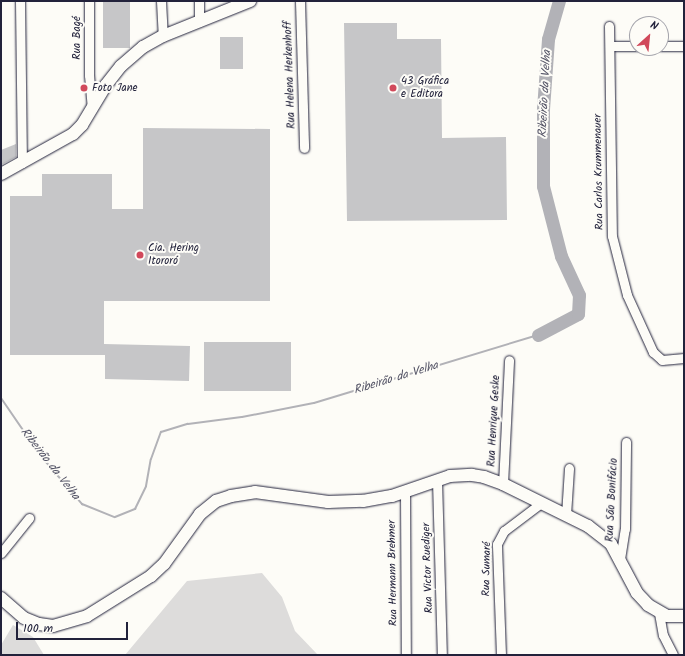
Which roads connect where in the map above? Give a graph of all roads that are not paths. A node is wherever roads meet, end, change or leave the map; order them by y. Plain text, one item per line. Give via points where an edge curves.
1 (20, 1) edge
2 (89, 1) edge
3 (160, 1) edge
4 (199, 1) edge
5 (249, 1) edge
6 (300, 1) edge
7 (199, 22) junction
8 (609, 26) dead end
9 (163, 36) junction
10 (610, 46) junction
11 (629, 46) edge
12 (669, 46) edge
13 (684, 46) edge
14 (89, 75) junction
15 (106, 85) junction
16 (92, 109) junction
17 (304, 148) dead end
18 (22, 163) junction
19 (1, 174) edge
20 (684, 358) edge
21 (509, 360) dead end
22 (626, 442) dead end
23 (569, 468) dead end
24 (437, 480) junction
25 (503, 484) junction
26 (405, 491) junction
27 (542, 502) junction
28 (566, 515) junction
29 (29, 518) dead end
30 (1, 553) edge
31 (620, 559) junction
32 (1, 598) edge
33 (659, 613) junction
34 (684, 616) edge
35 (406, 655) edge
36 (442, 655) edge
37 (501, 655) edge
38 (673, 655) edge

1 - 18 street
2 - 14 street, Rua Bagé
3 - 9 street
4 - 7 street
5 - 7 main road
6 - 17 street, Rua Helena Herkenhoff
7 - 9 main road
8 - 10 street, Rua Carlos Krummenauer
9 - 15 main road via 130,56
10 - 11 street
10 - 20 street, Rua Carlos Krummenauer via 612,236 627,294 657,358
12 - 13 street
14 - 15 street, Rua Bagé
14 - 16 street, Rua Bagé
15 - 16 main road
16 - 18 main road via 82,126 73,134
18 - 19 main road
21 - 25 street, Rua Henrique Geske
22 - 31 street, Rua São Bonifácio via 625,529
23 - 28 street
24 - 25 main road via 472,475 484,476
24 - 26 main road
24 - 36 street, Rua Victor Ruediger
25 - 27 main road
26 - 32 main road via 363,501 328,502 254,492 221,499 200,514 164,564 151,576 87,616 69,622 53,626 39,624 24,618
26 - 35 street, Rua Hermann Brehmer
27 - 28 main road
27 - 37 street, Rua Sumaré via 504,531 497,544
28 - 31 main road via 600,535
29 - 30 street
31 - 33 main road via 637,592
33 - 34 main road via 667,616
33 - 38 street via 663,634

